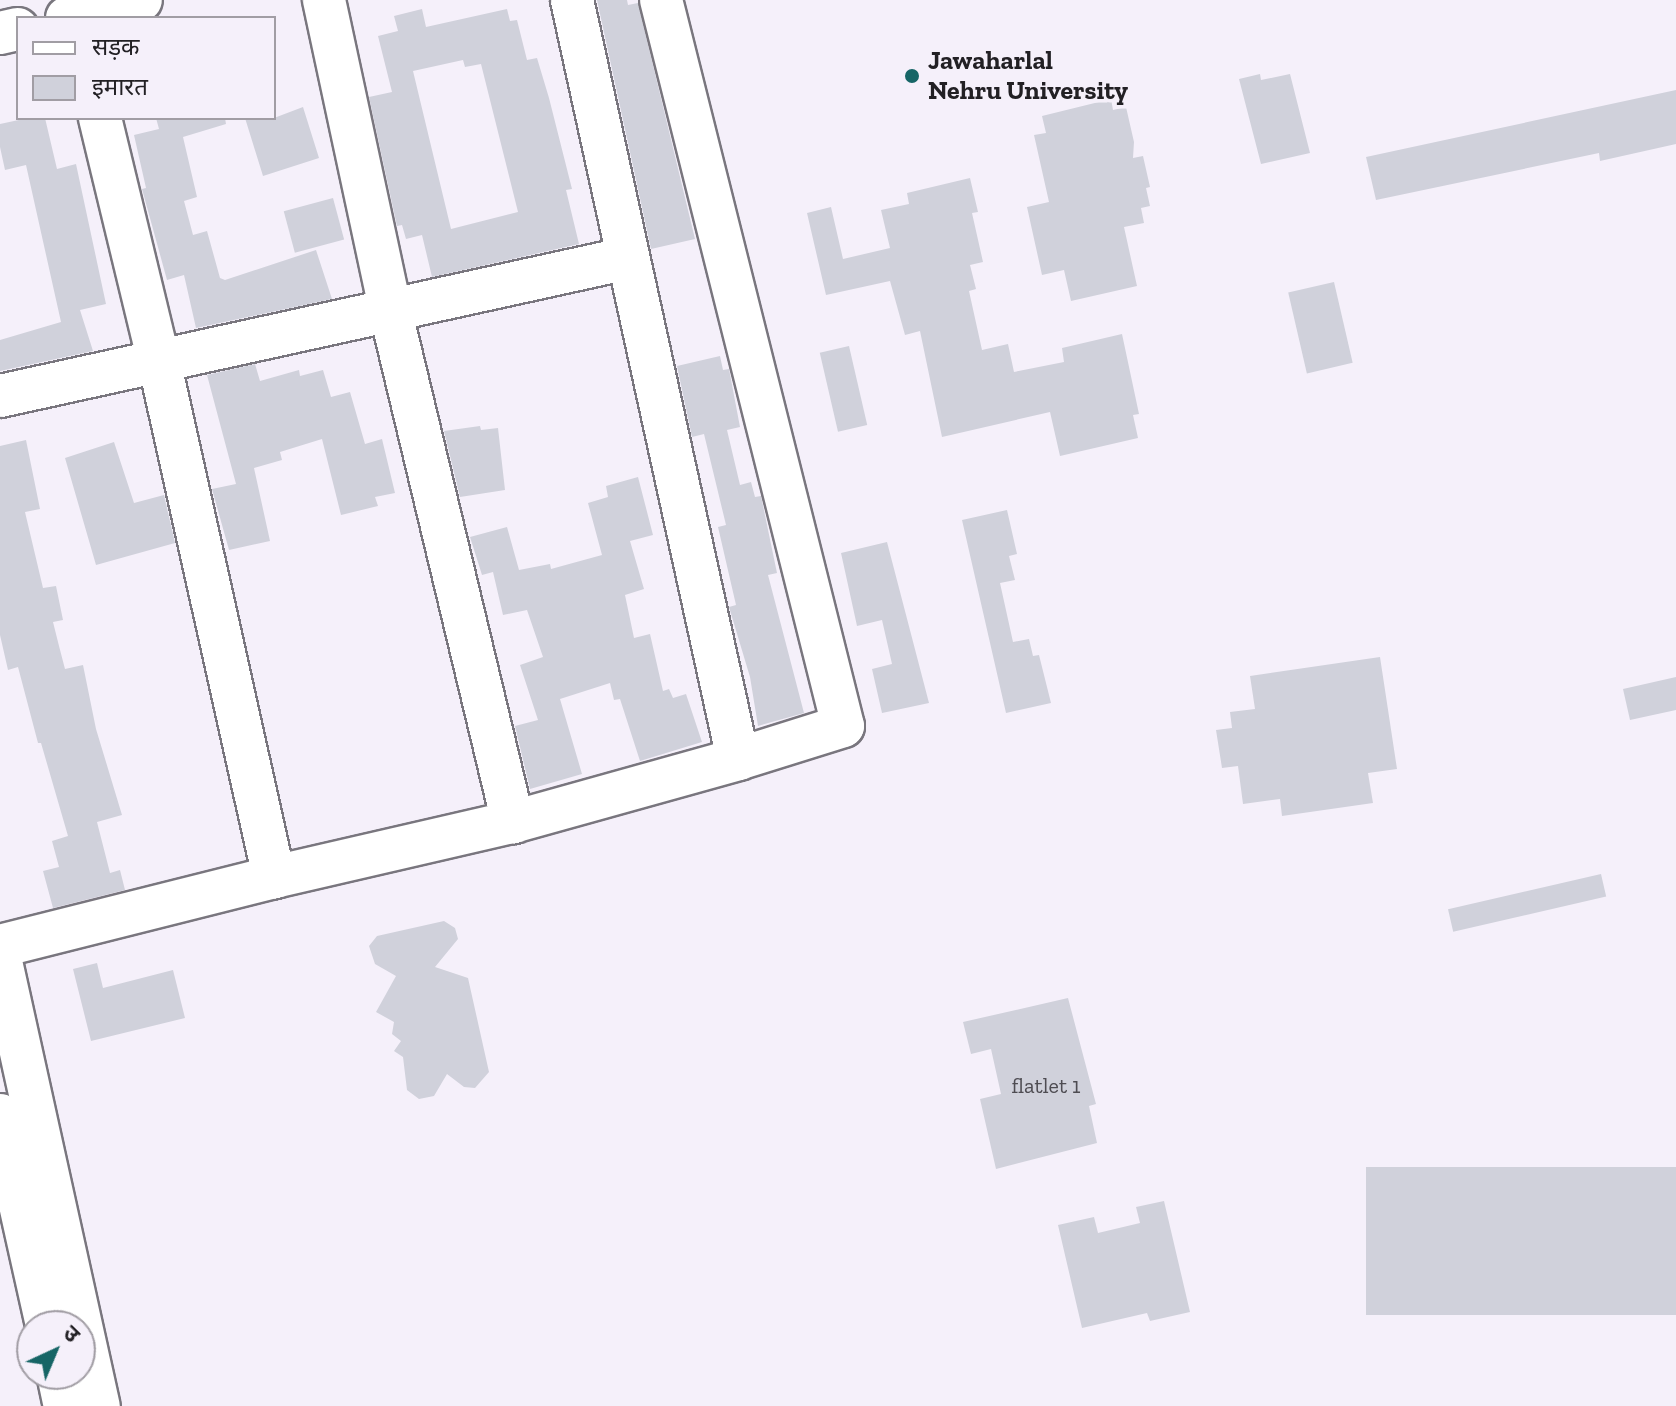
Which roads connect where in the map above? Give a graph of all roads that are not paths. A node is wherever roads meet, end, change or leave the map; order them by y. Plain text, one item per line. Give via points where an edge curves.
1 (141, 0) edge
2 (324, 0) edge
3 (572, 0) edge
4 (661, 0) edge
5 (72, 13) edge
6 (100, 120) edge
7 (628, 258) junction
8 (390, 309) junction
9 (159, 361) junction
10 (0, 396) edge
11 (738, 759) junction
12 (513, 822) junction
13 (274, 877) junction
14 (0, 946) edge
15 (0, 957) edge
16 (0, 1115) edge
17 (43, 1310) edge
18 (99, 1406) edge

1 - 5 street
2 - 8 street
3 - 7 street
4 - 11 street via 843,724
6 - 9 street
7 - 8 street
7 - 11 street
8 - 9 street
8 - 12 street
9 - 10 street
9 - 13 street
11 - 12 street
12 - 13 street
13 - 14 street
15 - 18 street
16 - 17 street

